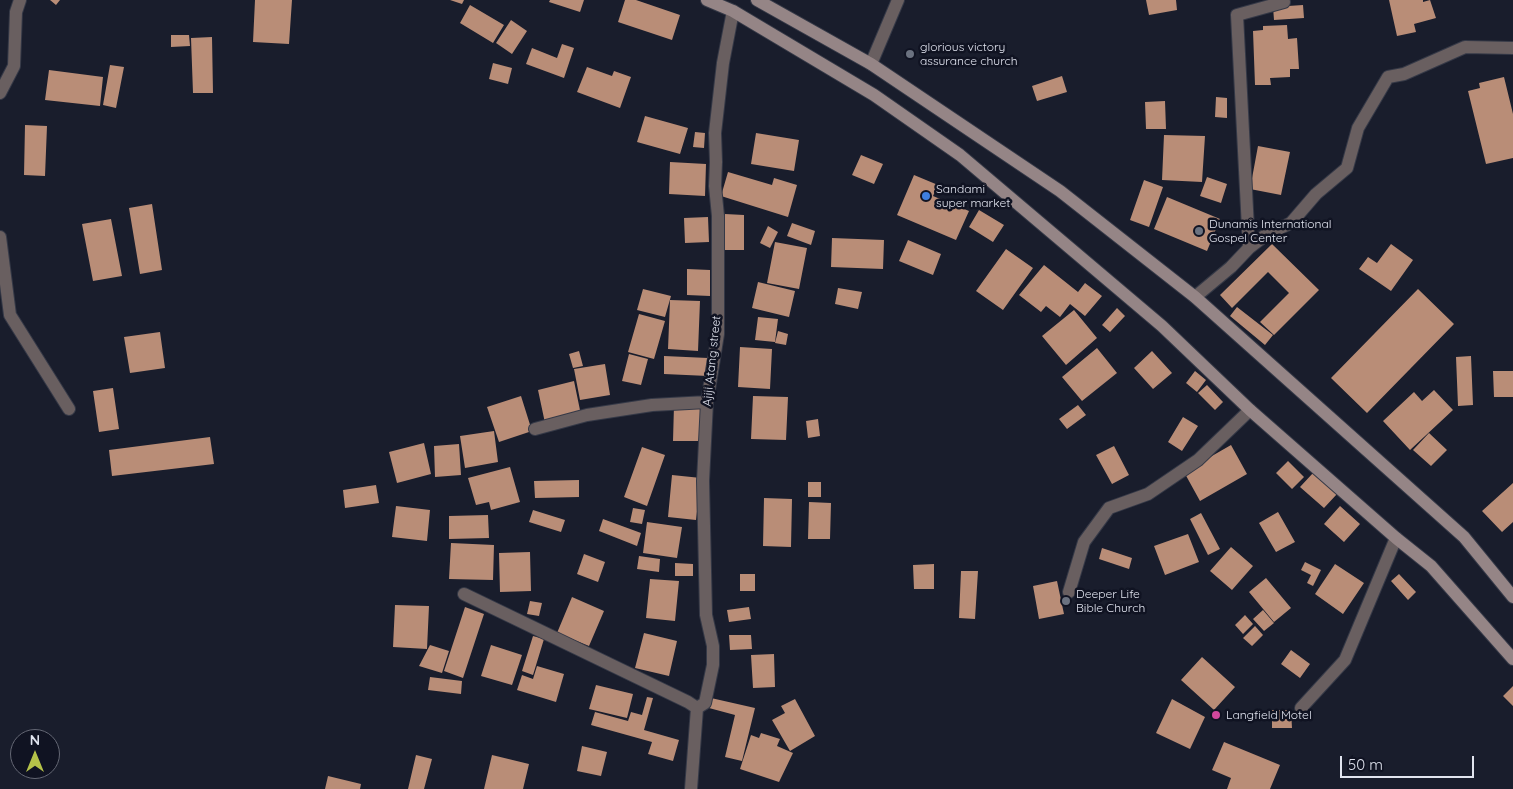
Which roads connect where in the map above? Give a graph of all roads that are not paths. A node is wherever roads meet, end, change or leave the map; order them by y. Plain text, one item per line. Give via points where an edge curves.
1 (20, 0) edge
2 (707, 0) edge
3 (757, 0) edge
4 (898, 0) edge
5 (1283, 0) edge
6 (732, 11) junction
7 (1513, 48) edge
8 (870, 64) junction
9 (0, 93) edge
10 (0, 236) edge
11 (1249, 248) junction
12 (1195, 297) junction
13 (707, 402) junction
14 (69, 409) dead end
15 (1250, 410) junction
16 (535, 429) dead end
17 (1396, 538) junction
18 (1069, 592) dead end
19 (464, 594) dead end
20 (1513, 597) edge
21 (1513, 659) edge
22 (697, 708) junction
23 (1301, 708) dead end
24 (691, 789) edge

1 - 9 street via 16,12 14,66
2 - 6 main road
3 - 8 main road
4 - 8 street
5 - 11 street via 1237,15
6 - 13 street, Ajiji Atang street via 715,133 718,334
6 - 15 main road via 874,95 960,155 1162,326
7 - 11 street via 1465,47 1404,74 1388,77 1358,128 1347,168 1316,194 1291,223 1267,234
8 - 12 main road via 1060,191
10 - 14 street via 10,315
11 - 12 street
12 - 20 main road via 1464,537
13 - 16 street via 652,405 588,415
13 - 22 street, Ajiji Atang street via 703,481 706,615 712,665 705,703
15 - 17 main road
15 - 18 street via 1198,460 1148,494 1110,508 1084,542
17 - 21 main road via 1431,566
17 - 23 street via 1345,660
19 - 22 street
22 - 24 street, Ajiji Atang street

